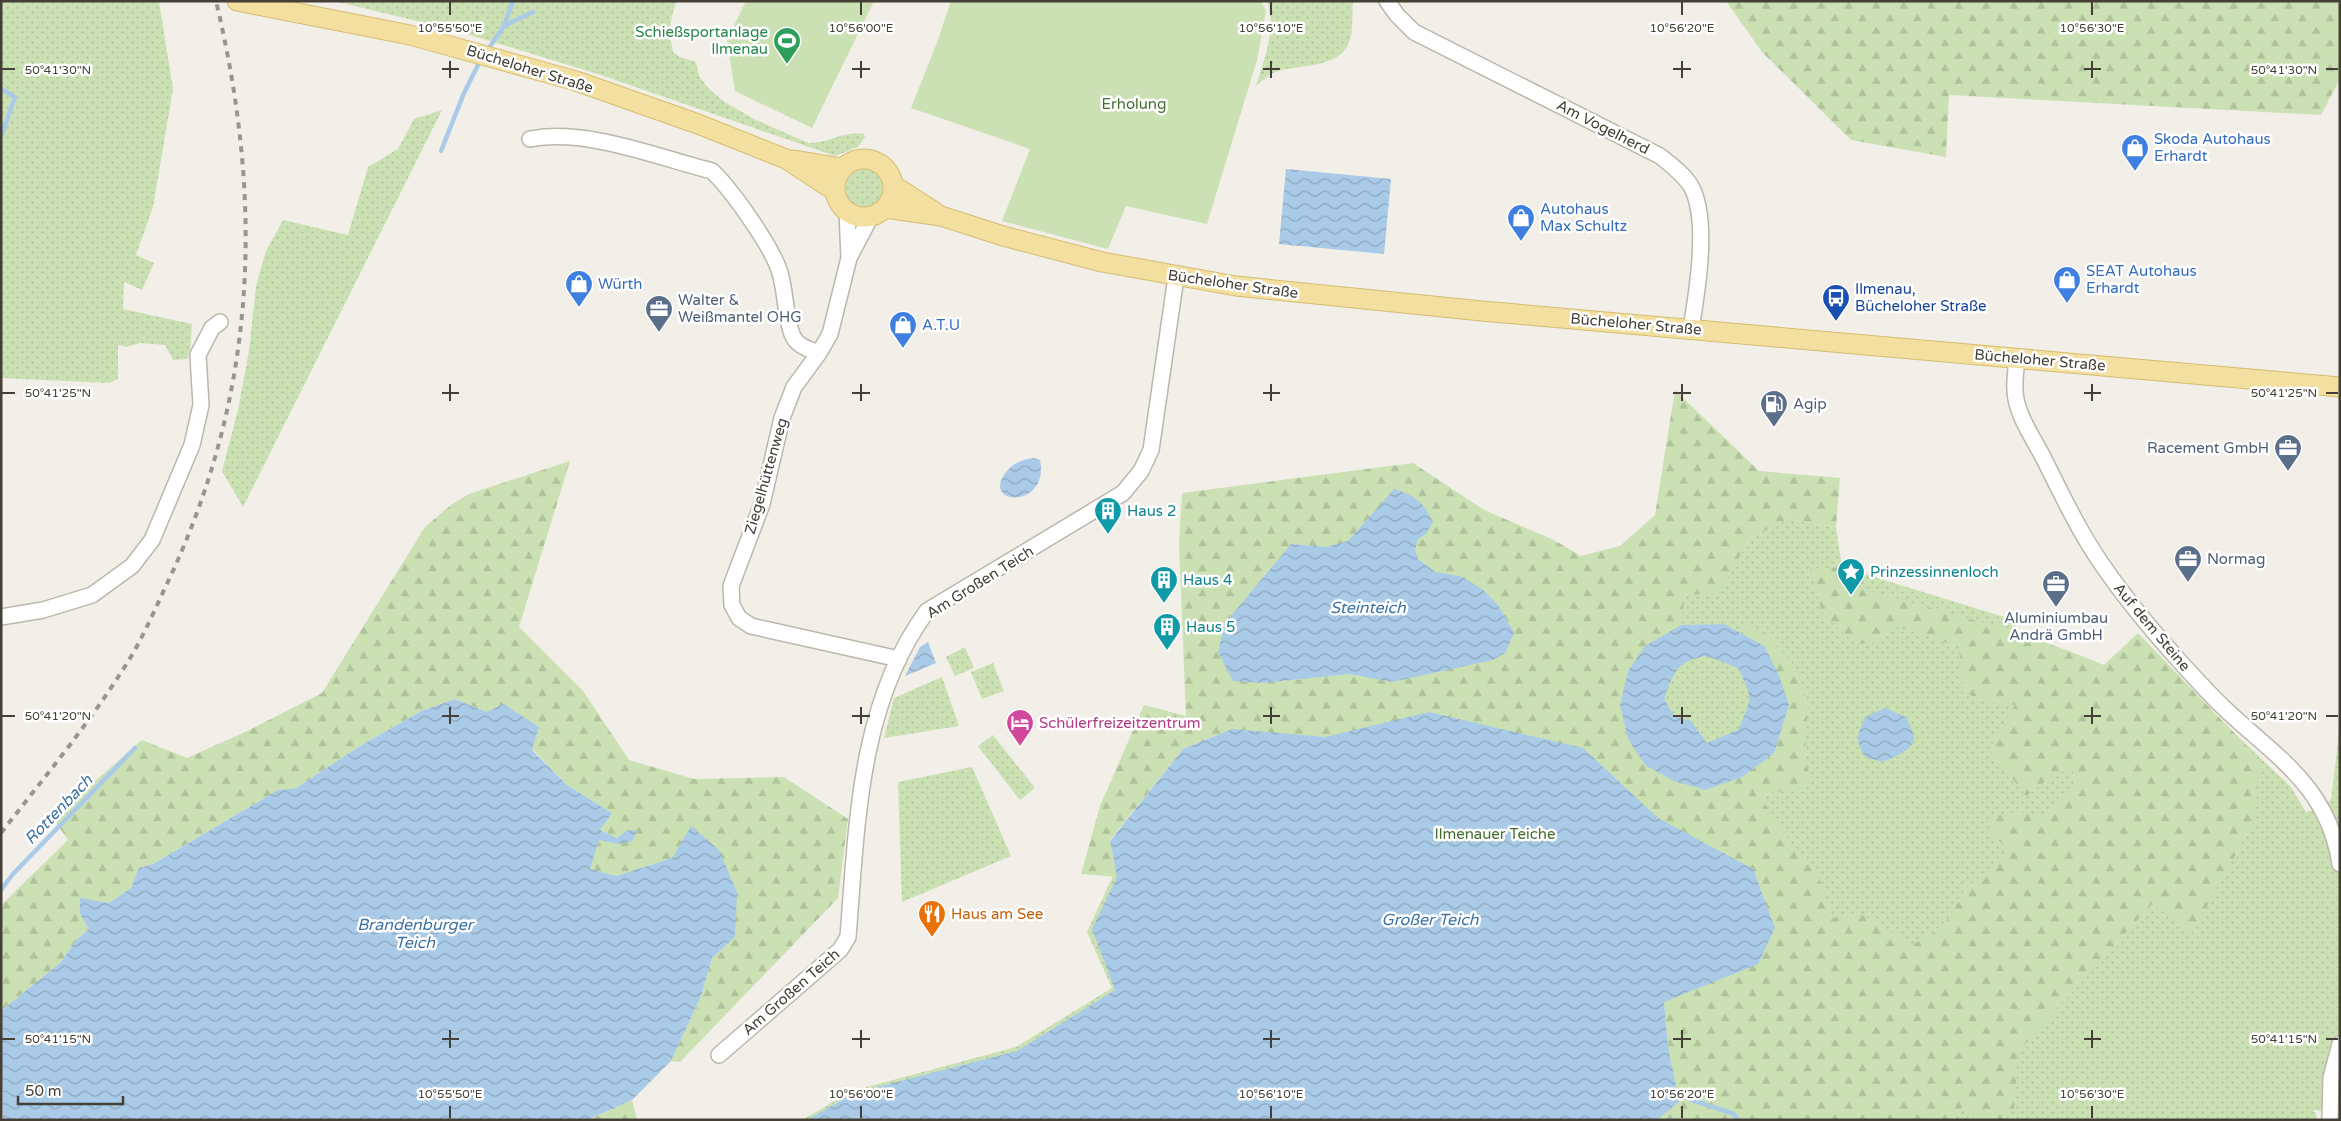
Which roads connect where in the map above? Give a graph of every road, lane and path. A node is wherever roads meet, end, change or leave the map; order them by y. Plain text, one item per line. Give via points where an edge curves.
1 (1387, 1) edge
2 (240, 2) edge
3 (530, 139) dead end
4 (786, 159) junction
5 (842, 168) junction
6 (893, 185) junction
7 (835, 191) junction
8 (848, 212) junction
9 (878, 212) junction
10 (941, 216) junction
11 (849, 258) junction
12 (1176, 277) junction
13 (220, 322) dead end
14 (1691, 329) junction
15 (819, 353) junction
16 (2017, 358) junction
17 (2340, 387) edge
18 (1, 617) edge
19 (899, 659) junction
20 (2340, 864) edge
21 (2340, 1044) edge
22 (719, 1055) dead end
23 (2330, 1120) edge

1 - 14 street, Am Vogelherd via 1414,32 1653,152 1689,182 1697,200 1701,224
2 - 4 main road, Bücheloher Straße via 345,20 520,64 689,121
3 - 15 street via 564,136 590,139 712,171 724,183 770,250 780,271 792,336 802,347
4 - 5 main road, Bücheloher Straße
4 - 7 main road, Bücheloher Straße
5 - 6 main road, Bücheloher Straße via 860,159 875,161 888,171
5 - 7 main road via 836,179
6 - 9 main road via 892,197
6 - 10 main road, Bücheloher Straße
7 - 8 main road, Bücheloher Straße
8 - 9 main road, Bücheloher Straße via 856,216
8 - 11 street, Ziegelhüttenweg
9 - 10 main road, Bücheloher Straße
9 - 11 street, Ziegelhüttenweg
10 - 12 main road, Bücheloher Straße via 1053,250
11 - 15 street, Ziegelhüttenweg via 830,334
12 - 14 main road, Bücheloher Straße via 1324,296
12 - 19 street, Am Großen Teich via 1151,450 1141,471 1123,493 927,611
13 - 18 street via 212,328 198,355 201,405 192,445 152,540 132,566 92,595 42,610
14 - 16 main road, Bücheloher Straße
15 - 19 street, Ziegelhüttenweg via 794,387 782,418 762,504 731,586 732,605 739,618 751,626
16 - 17 main road, Bücheloher Straße
16 - 20 street, Auf dem Steine via 2015,387 2021,413 2100,562 2151,630 2211,696 2289,765 2306,785 2321,804 2332,828
19 - 22 street, Am Großen Teich via 873,730 860,790 848,937 840,950
21 - 23 street via 2331,1078

